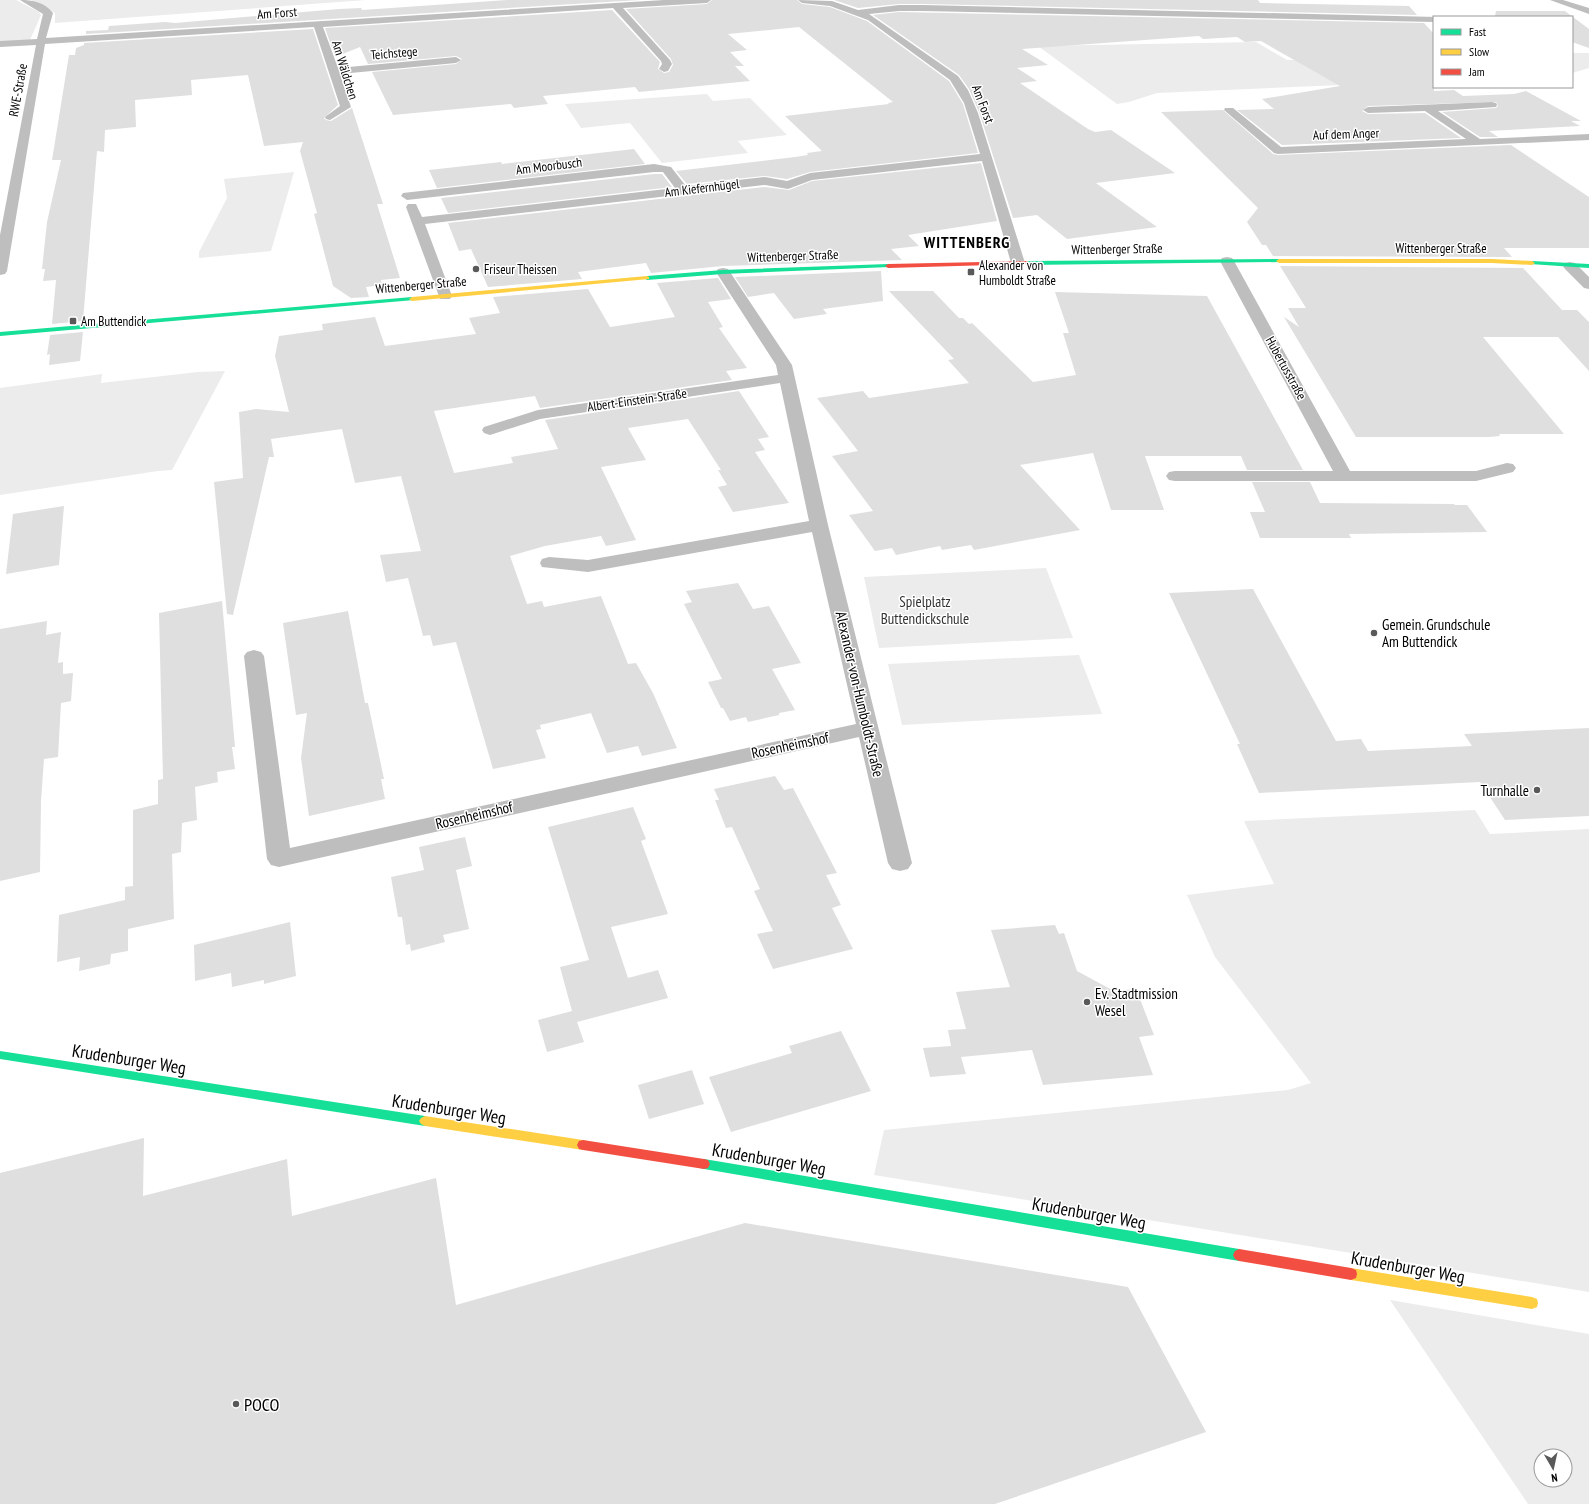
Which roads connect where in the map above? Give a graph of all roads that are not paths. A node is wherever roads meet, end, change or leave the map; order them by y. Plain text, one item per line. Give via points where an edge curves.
1 (24, 0) edge
2 (706, 0) edge
3 (802, 0) edge
4 (1554, 0) edge
5 (616, 6) junction
6 (1589, 11) edge
7 (858, 13) junction
8 (1433, 19) edge
9 (318, 25) junction
10 (41, 41) junction
11 (0, 44) edge
12 (456, 60) dead end
13 (664, 69) dead end
14 (334, 71) junction
15 (1492, 105) dead end
16 (1427, 108) junction
17 (1229, 110) dead end
18 (1368, 110) dead end
19 (330, 117) dead end
20 (1589, 137) edge
21 (1478, 142) junction
22 (986, 157) junction
23 (424, 184) dead end
24 (683, 190) junction
25 (407, 196) junction
26 (13, 197) junction
27 (0, 198) edge
28 (417, 221) junction
29 (1227, 261) junction
30 (1018, 263) junction
31 (1570, 266) junction
32 (1589, 266) edge
33 (0, 271) edge
34 (723, 272) junction
35 (1589, 285) edge
36 (445, 296) junction
37 (0, 334) edge
38 (786, 378) junction
39 (490, 430) dead end
40 (1507, 468) dead end
41 (1175, 476) dead end
42 (1344, 476) junction
43 (819, 525) junction
44 (549, 564) dead end
45 (254, 656) dead end
46 (869, 728) junction
47 (900, 863) dead end
48 (0, 1055) edge
49 (1532, 1303) dead end

1 - 10 street, RWE-Straße via 48,13
2 - 5 street, Am Forst
3 - 7 street, Am Forst via 832,4
4 - 6 street
5 - 9 street, Am Forst
5 - 13 street via 665,60
7 - 8 street via 923,8
7 - 22 street, Am Forst via 871,18 962,86
9 - 10 street, Am Forst
9 - 14 street, Am Wäldchen
10 - 11 street, Am Forst
10 - 26 street, RWE-Straße
12 - 14 street, Teichstege
14 - 19 street, Am Wäldchen via 346,107
15 - 16 street, Auf dem Anger
16 - 18 street, Auf dem Anger
16 - 21 street
17 - 21 street, Auf dem Anger via 1278,151
20 - 21 street, Auf dem Anger
22 - 24 street, Am Kiefernhügel via 810,177 788,185 765,181
22 - 30 street, Am Forst
23 - 25 street
24 - 25 street, Am Moorbusch via 667,169 654,168
24 - 28 street, Am Kiefernhügel
25 - 28 street
26 - 27 street
26 - 33 street, RWE-Straße
28 - 36 street
29 - 30 street, Wittenberger Straße
29 - 31 street, Wittenberger Straße via 1492,261
29 - 42 street, Hubertusstraße
30 - 34 street, Wittenberger Straße
31 - 32 street, Wittenberger Straße
31 - 35 street
34 - 36 street, Wittenberger Straße
34 - 38 street, Alexander-von-Humboldt-Straße via 777,353 784,365
36 - 37 street, Wittenberger Straße
38 - 39 street, Albert-Einstein-Straße via 538,415
38 - 43 street, Alexander-von-Humboldt-Straße
40 - 42 street via 1476,476
41 - 42 street
43 - 44 street via 588,566
43 - 46 street, Alexander-von-Humboldt-Straße
45 - 46 street, Rosenheimshof via 279,859
46 - 47 street, Alexander-von-Humboldt-Straße
48 - 49 street, Krudenburger Weg via 666,1158

